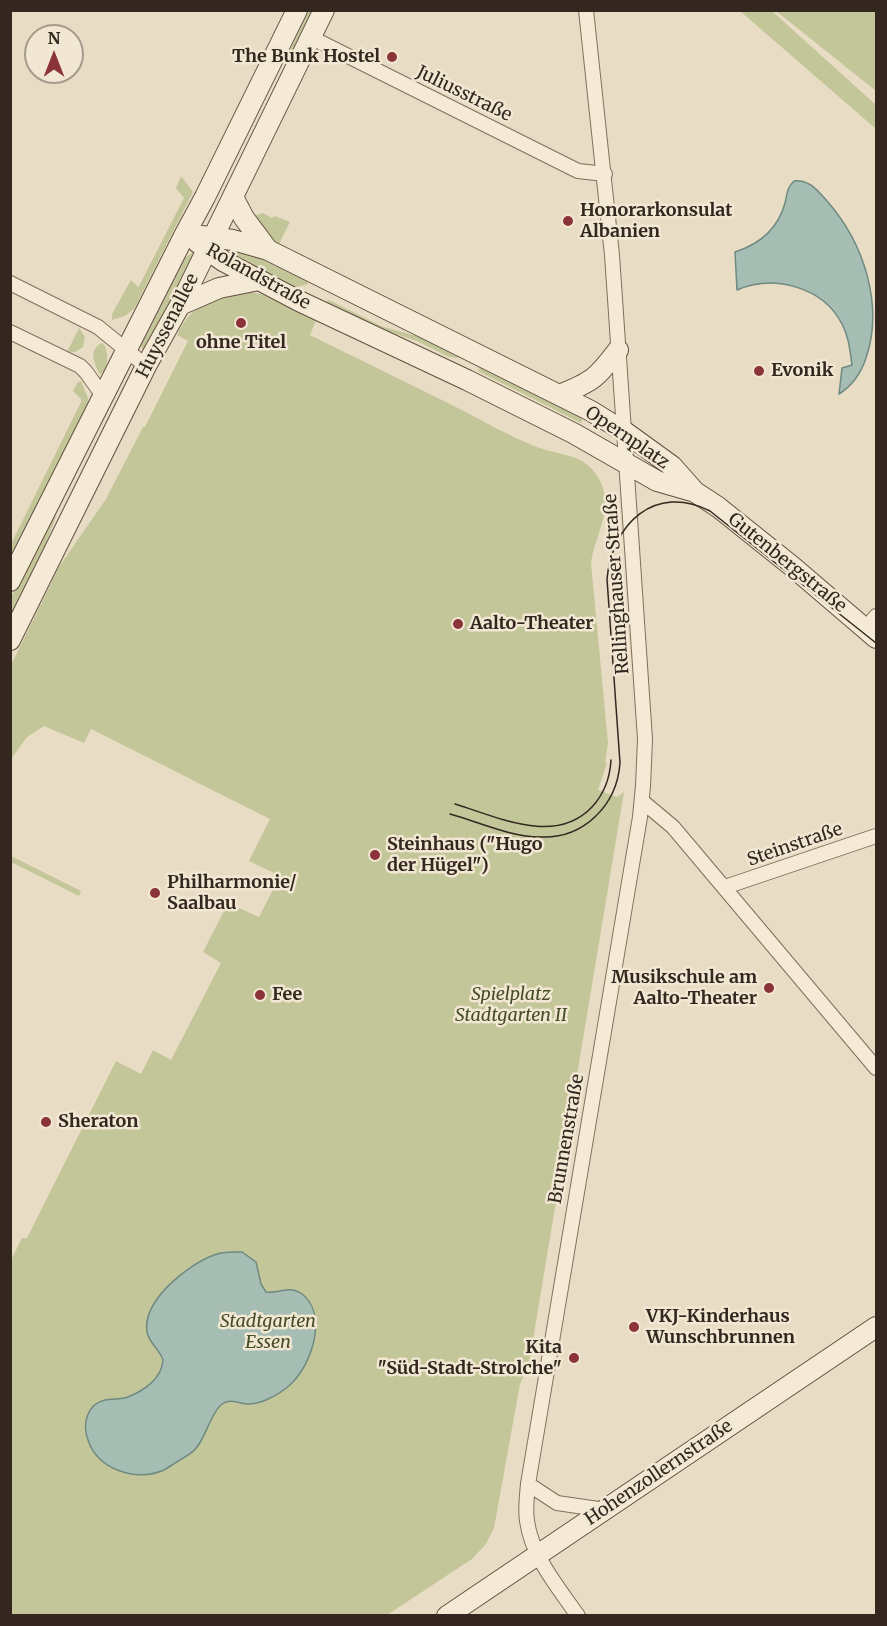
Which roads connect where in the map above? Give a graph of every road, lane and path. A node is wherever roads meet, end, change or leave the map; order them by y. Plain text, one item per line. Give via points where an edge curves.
1 (297, 10) edge
2 (324, 10) edge
3 (586, 10) edge
4 (310, 38) junction
5 (605, 174) junction
6 (233, 196) junction
7 (185, 234) junction
8 (210, 243) junction
9 (268, 250) junction
10 (259, 280) junction
11 (324, 280) junction
12 (10, 283) edge
13 (299, 301) junction
14 (180, 304) junction
15 (10, 332) edge
16 (127, 348) junction
17 (618, 350) junction
18 (146, 366) junction
19 (559, 395) junction
20 (103, 396) junction
21 (625, 432) junction
22 (573, 433) joint
23 (627, 464) junction
24 (695, 492) junction
25 (10, 581) edge
26 (873, 628) edge
27 (10, 640) edge
28 (642, 801) junction
29 (876, 836) edge
30 (725, 887) junction
31 (876, 1068) edge
32 (875, 1330) edge
33 (528, 1484) junction
34 (606, 1510) junction
35 (538, 1555) junction
36 (447, 1616) edge
37 (578, 1616) edge

1 - 7 street, Huyssenallee
2 - 4 street, Huyssenallee
3 - 5 street, Rellinghauser Straße
4 - 5 street, Juliusstraße via 578,171
4 - 6 street, Huyssenallee
5 - 17 street, Rellinghauser Straße
6 - 8 street, Huyssenallee
6 - 9 street
7 - 8 street, Rolandstraße
7 - 16 street, Huyssenallee
8 - 9 street, Rolandstraße via 233,240
8 - 10 street, Rolandstraße via 223,261
8 - 14 street, Huyssenallee
9 - 11 street, Rolandstraße
10 - 13 street, Rolandstraße
10 - 14 street via 219,288
11 - 13 street
11 - 19 street, Rolandstraße
12 - 16 street via 99,327
13 - 22 street, Rolandstraße
14 - 18 street, Huyssenallee
15 - 20 street via 80,366
16 - 18 street
16 - 20 street, Huyssenallee
17 - 19 street via 589,383
17 - 21 street, Rellinghauser Straße
18 - 27 street, Huyssenallee
19 - 21 street, Opernplatz
20 - 25 street, Huyssenallee
21 - 23 street, Rellinghauser Straße
21 - 24 street, Opernplatz via 672,466
22 - 23 street, Opernplatz
23 - 24 street, Opernplatz via 657,481
23 - 28 street, Rellinghauser Straße via 645,740
24 - 26 street, Gutenbergstraße
28 - 30 street via 673,827
28 - 33 street, Brunnenstraße
29 - 30 street, Steinstraße
30 - 31 street
32 - 34 street, Hohenzollernstraße
33 - 34 street via 557,1503
33 - 35 street, Brunnenstraße via 527,1522
34 - 35 street, Hohenzollernstraße
35 - 36 street, Hohenzollernstraße
35 - 37 street, Brunnenstraße

